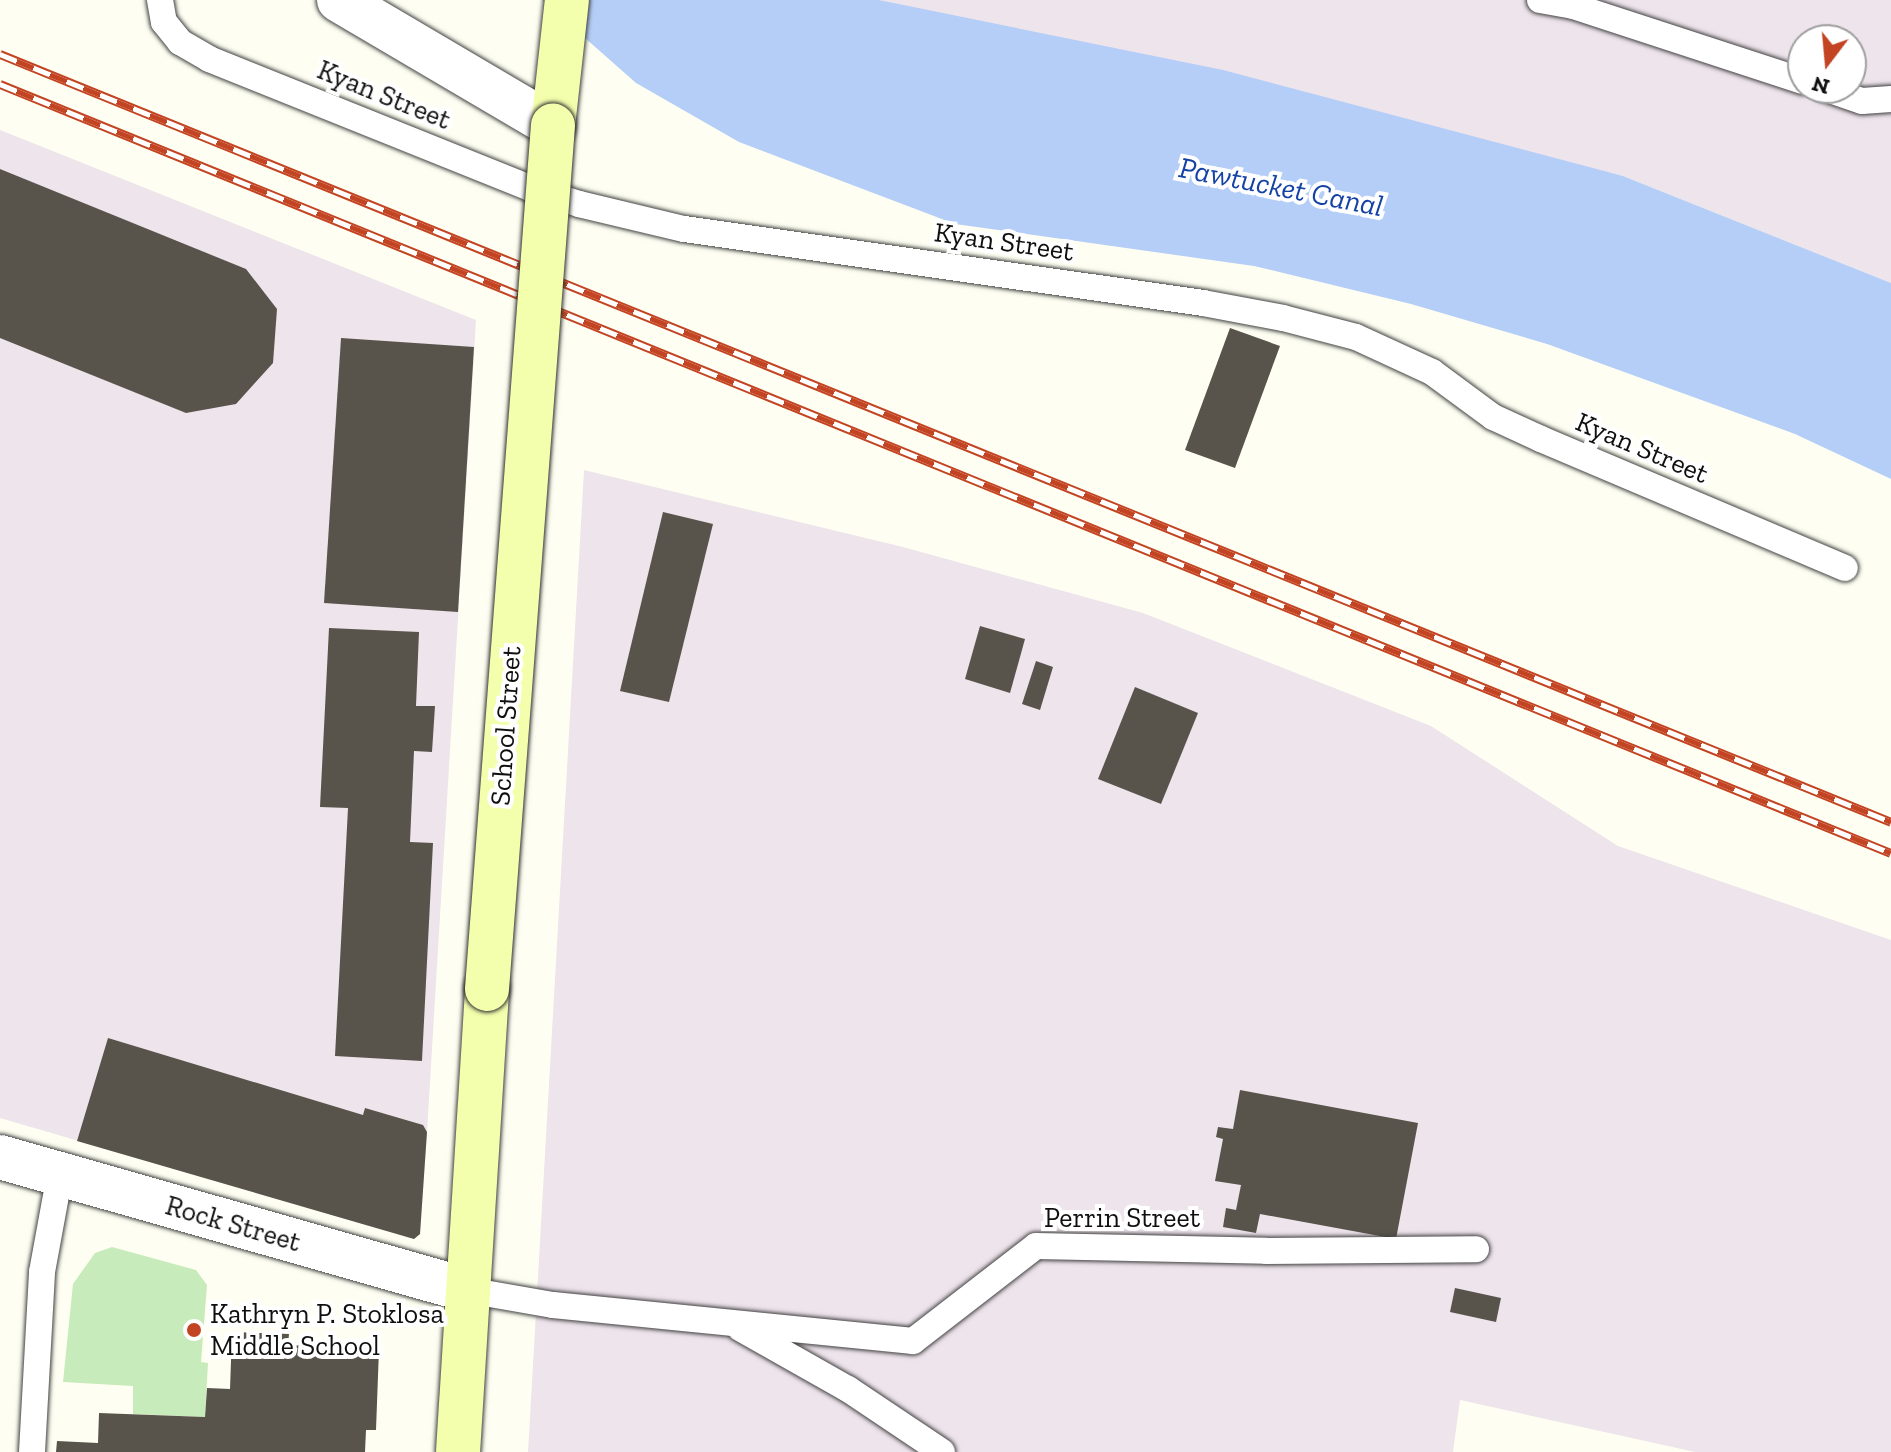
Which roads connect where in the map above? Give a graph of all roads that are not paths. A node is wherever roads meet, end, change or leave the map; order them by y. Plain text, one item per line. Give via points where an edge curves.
1 (160, 0) edge
2 (339, 0) edge
3 (567, 0) edge
4 (1540, 0) edge
5 (1787, 76) edge
6 (1891, 99) edge
7 (1867, 101) edge
8 (553, 126) junction
9 (1845, 568) dead end
10 (0, 1157) edge
11 (60, 1174) junction
12 (1476, 1249) dead end
13 (467, 1290) junction
14 (733, 1325) junction
15 (32, 1452) edge
16 (458, 1452) edge
17 (942, 1452) edge

1 - 9 lane, Kyan Street via 164,22 180,42 209,59 579,204 684,229 1203,303 1356,337 1432,372 1493,417
2 - 8 street
3 - 8 main road, School Street
4 - 5 lane
6 - 7 lane
8 - 13 main road, School Street, bridge
10 - 11 street, Rock Street
11 - 13 street, Rock Street
11 - 15 lane via 42,1272
12 - 14 lane, Perrin Street via 1036,1246 913,1341
13 - 14 lane, Perrin Street
13 - 16 main road, School Street
14 - 17 lane via 848,1389

